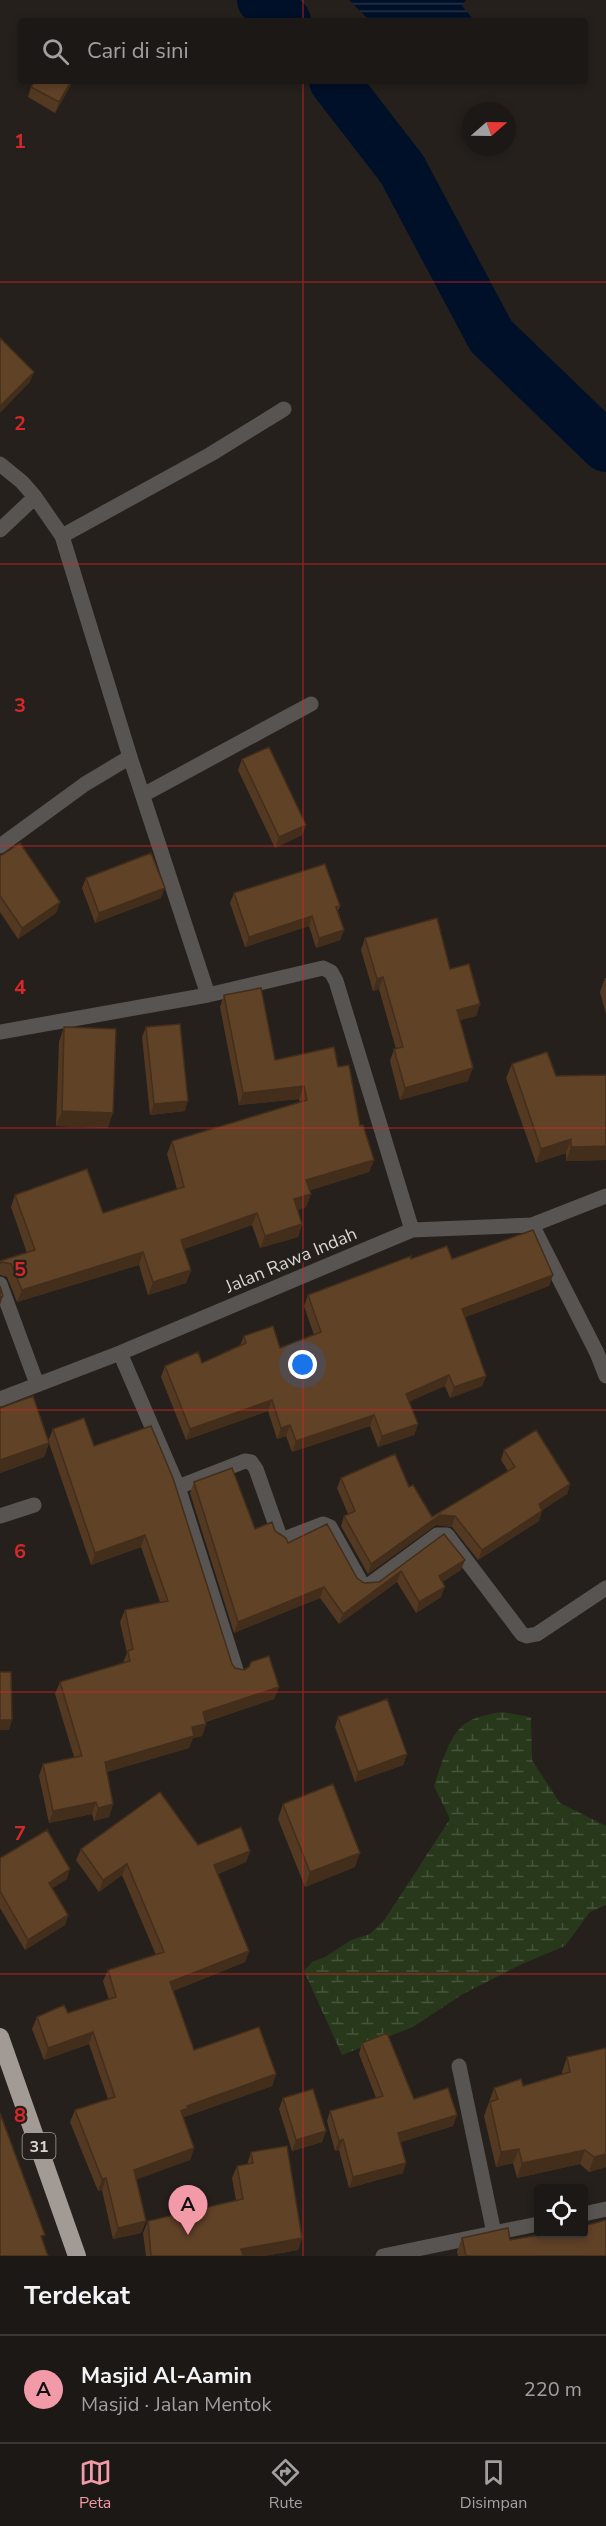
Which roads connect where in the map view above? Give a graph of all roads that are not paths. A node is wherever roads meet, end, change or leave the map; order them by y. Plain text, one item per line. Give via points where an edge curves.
1 (284, 409) dead end
2 (0, 464) edge
3 (35, 497) junction
4 (0, 530) edge
5 (62, 537) junction
6 (312, 705) dead end
7 (130, 757) junction
8 (143, 795) junction
9 (0, 846) edge
10 (208, 994) junction
11 (0, 1032) edge
12 (606, 1196) edge
13 (531, 1225) junction
14 (412, 1230) junction
15 (0, 1284) edge
16 (602, 1352) edge
17 (120, 1353) junction
18 (606, 1376) edge
19 (37, 1384) junction
20 (0, 1399) edge
21 (178, 1487) junction
22 (34, 1505) dead end
23 (0, 1516) edge
24 (606, 1588) edge
25 (237, 1672) edge
26 (0, 2037) edge
27 (5, 2065) edge
28 (459, 2066) dead end
29 (606, 2209) edge
30 (588, 2213) edge
31 (534, 2225) edge
32 (494, 2233) junction
33 (444, 2250) edge
34 (77, 2256) edge
35 (383, 2256) edge

1 - 5 street via 202,460
2 - 3 street
3 - 4 street
3 - 5 street
5 - 7 street
6 - 8 street
7 - 8 street
7 - 9 street via 85,784
8 - 10 street
10 - 11 street
10 - 14 street via 323,968 331,972
12 - 13 street, Jalan Rawa Indah
13 - 14 street, Jalan Rawa Indah
13 - 16 street
14 - 17 street, Jalan Rawa Indah
15 - 19 street
16 - 18 street
17 - 19 street, Jalan Rawa Indah
17 - 21 street
19 - 20 street, Jalan Rawa Indah
21 - 24 street via 251,1462 280,1537 284,1539 323,1524 330,1527 366,1585 437,1535 447,1535 527,1636 537,1634
21 - 25 street
22 - 23 street
26 - 27 highway, 31
27 - 34 highway, 31
28 - 32 street
29 - 30 street
31 - 32 street
32 - 33 street
33 - 35 street

